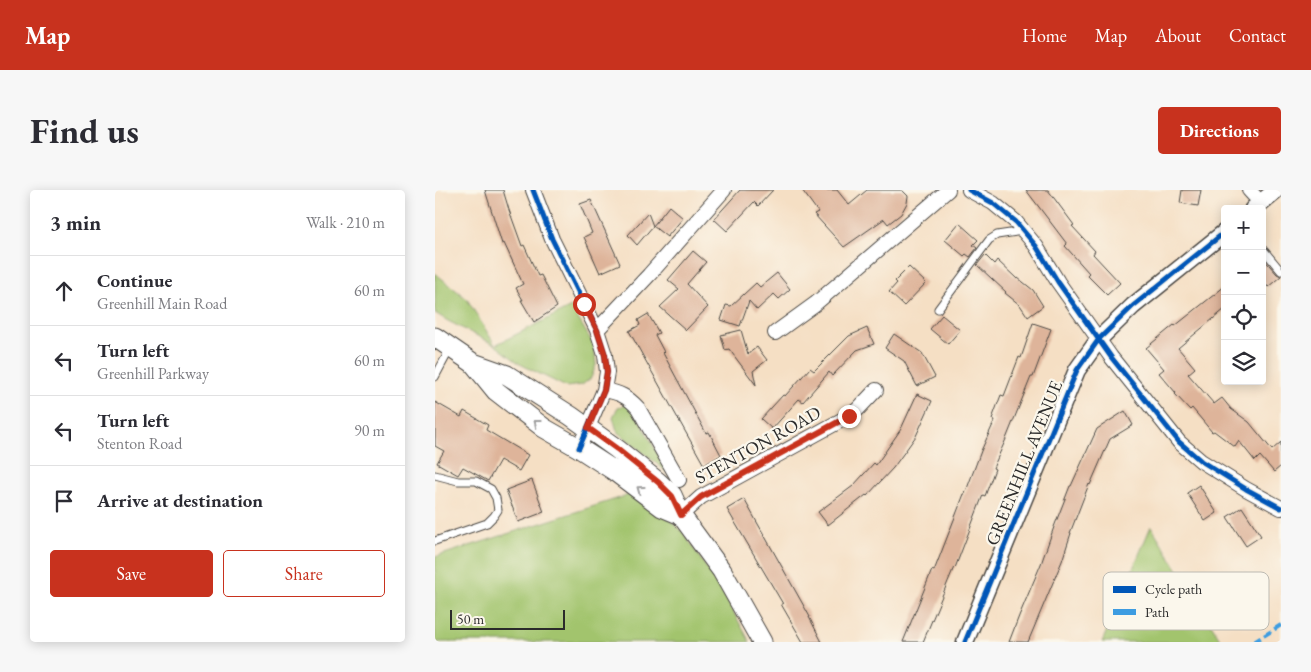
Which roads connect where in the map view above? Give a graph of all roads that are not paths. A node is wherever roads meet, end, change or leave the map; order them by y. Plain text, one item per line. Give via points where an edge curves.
1 (533, 190) edge
2 (723, 190) edge
3 (948, 190) edge
4 (969, 190) edge
5 (1249, 190) edge
6 (1276, 190) edge
7 (1256, 205) edge
8 (1258, 205) edge
9 (1023, 231) junction
10 (1221, 235) edge
11 (1264, 250) edge
12 (1281, 271) edge
13 (938, 309) dead end
14 (597, 330) junction
15 (775, 333) dead end
16 (435, 337) edge
17 (1099, 339) junction
18 (451, 348) junction
19 (473, 363) junction
20 (435, 377) edge
21 (604, 390) junction
22 (876, 390) dead end
23 (588, 428) junction
24 (579, 448) junction
25 (435, 475) edge
26 (679, 480) dead end
27 (1281, 508) edge
28 (681, 515) junction
29 (435, 541) edge
30 (762, 642) edge
31 (965, 642) edge

1 - 14 street
2 - 14 street
3 - 15 street via 815,304
4 - 9 street via 993,203
5 - 7 street
6 - 8 street
9 - 13 lane via 997,235 989,240
9 - 17 street
10 - 17 street, GREENHILL AVENUE via 1133,306
11 - 12 lane
14 - 21 street via 607,372
16 - 18 main road
17 - 27 street via 1179,442 1201,461
17 - 31 street, GREENHILL AVENUE via 1077,370
18 - 19 main road
18 - 20 lane
19 - 23 main road via 507,375
24 -> 19 main road via 544,428 496,391
21 - 23 street
21 - 26 street via 620,393 638,408
22 - 28 street, STENTON ROAD via 849,416 701,497
23 - 24 street
23 - 28 main road via 658,482 672,496
28 -> 24 main road via 662,507
25 - 29 lane via 458,481 476,481 491,488 498,510 487,522
28 - 30 main road via 722,570

